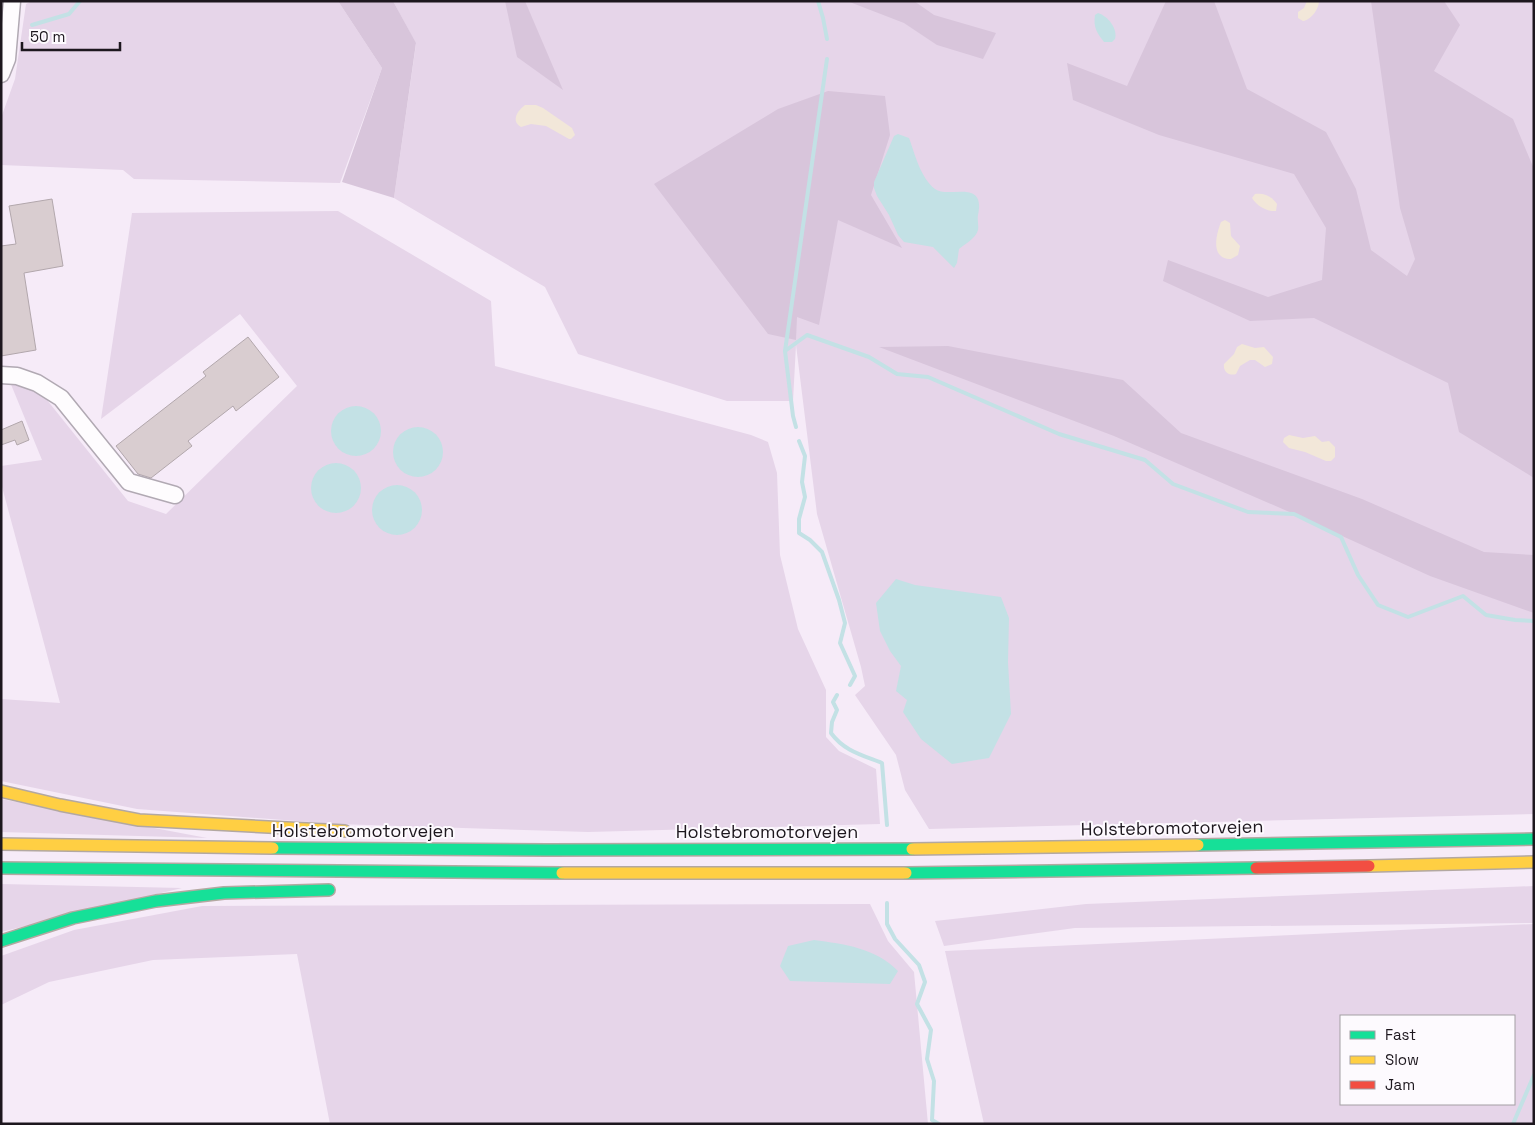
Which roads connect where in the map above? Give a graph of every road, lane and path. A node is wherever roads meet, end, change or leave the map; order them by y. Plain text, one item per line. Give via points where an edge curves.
1 (12, 1) edge
2 (1, 74) edge
3 (1, 375) edge
4 (175, 495) dead end
5 (1, 791) edge
6 (354, 832) dead end
7 (490, 838) dead end
8 (1534, 838) edge
9 (1, 844) edge
10 (628, 850) junction
11 (1534, 862) edge
12 (1, 868) edge
13 (850, 873) junction
14 (645, 884) dead end
15 (337, 890) dead end
16 (1, 941) edge

1 - 2 street via 7,59
3 - 4 street via 37,383 61,398 129,482
5 - 6 highway via 139,820
7 - 10 highway via 578,842
8 - 10 highway, Holstebromotorvejen via 1127,847
9 - 10 highway, Holstebromotorvejen
11 - 13 highway
12 - 13 highway via 233,872
13 - 14 highway via 745,882
15 - 16 highway via 224,893 156,901 73,918

